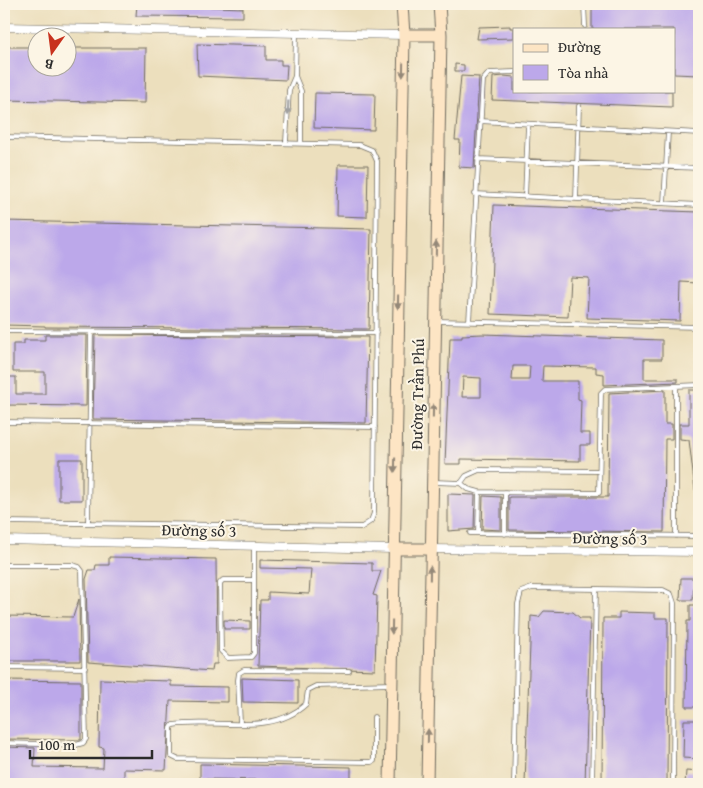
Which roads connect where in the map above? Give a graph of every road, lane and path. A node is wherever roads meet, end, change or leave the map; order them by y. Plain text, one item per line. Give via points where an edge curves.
1 (350, 4) edge
2 (367, 4) edge
3 (402, 4) edge
4 (439, 4) edge
5 (584, 4) edge
6 (585, 26) dead end
7 (4, 28) edge
8 (296, 34) junction
9 (404, 34) junction
10 (441, 36) junction
11 (513, 72) edge
12 (295, 76) junction
13 (579, 106) dead end
14 (480, 122) junction
15 (528, 125) junction
16 (578, 128) junction
17 (668, 132) junction
18 (699, 133) edge
19 (4, 137) edge
20 (286, 142) junction
21 (301, 142) junction
22 (477, 159) junction
23 (527, 162) junction
24 (577, 163) junction
25 (666, 167) junction
26 (699, 168) edge
27 (475, 194) junction
28 (526, 197) junction
29 (576, 199) junction
30 (664, 203) junction
31 (699, 205) edge
32 (435, 321) junction
33 (469, 322) junction
34 (699, 327) edge
35 (4, 332) edge
36 (91, 332) junction
37 (376, 333) junction
38 (699, 385) edge
39 (676, 386) junction
40 (4, 422) edge
41 (89, 423) junction
42 (375, 427) junction
43 (599, 471) junction
44 (432, 482) junction
45 (461, 482) junction
46 (479, 492) junction
47 (505, 492) junction
48 (4, 522) edge
49 (88, 523) junction
50 (470, 533) dead end
51 (478, 533) junction
52 (504, 534) junction
53 (676, 536) junction
54 (699, 536) edge
55 (4, 540) edge
56 (254, 544) junction
57 (393, 549) junction
58 (430, 550) junction
59 (699, 552) edge
60 (4, 565) edge
61 (254, 580) junction
62 (596, 589) junction
63 (4, 667) edge
64 (85, 668) junction
65 (349, 672) dead end
66 (392, 684) junction
67 (374, 717) dead end
68 (240, 723) junction
69 (4, 743) edge
70 (131, 784) edge
71 (272, 784) edge
72 (390, 784) edge
73 (427, 784) edge
74 (514, 784) edge
75 (592, 784) edge
76 (672, 784) edge

1 - 2 lane
3 - 9 main road, Đường Trần Phú
4 - 10 main road, Đường Trần Phú
5 - 6 lane
7 - 8 street
8 - 9 street
8 - 12 lane
9 - 10 main road
9 -> 57 main road, Đường Trần Phú
32 -> 10 main road, Đường Trần Phú
11 - 14 lane via 484,76
12 -> 20 lane via 289,90
12 - 21 lane via 301,91
13 - 16 lane
14 - 15 lane
14 - 22 lane
15 - 16 lane
15 - 23 lane
16 - 17 lane
16 - 24 lane
17 - 18 lane
17 - 25 lane
19 - 20 lane
20 - 21 lane
21 - 37 lane via 360,145 372,150 377,161
22 - 23 lane
22 - 27 lane
23 - 24 lane
23 - 28 lane
24 - 25 lane
24 - 29 lane
25 - 26 lane
25 - 30 lane
27 - 28 lane
27 - 33 lane
28 - 29 lane
29 - 30 lane
30 - 31 lane
32 - 33 lane
44 -> 32 main road, Đường Trần Phú
33 - 34 lane
35 - 36 lane
36 - 37 lane
36 - 41 lane
37 - 42 lane
38 - 39 lane
39 - 43 lane via 605,389 601,393
39 - 53 lane
40 - 41 lane
41 - 42 lane
41 - 49 lane
42 - 49 lane via 374,513 371,521 362,527
43 - 45 lane via 479,470
43 - 47 lane via 599,493
44 - 45 lane
44 - 58 main road, Đường Trần Phú
45 - 46 lane via 468,489
46 - 47 lane
46 - 51 lane
47 - 52 lane
48 - 49 lane
50 - 51 lane
51 - 52 lane
52 - 53 lane
53 - 54 lane
55 - 56 street, Đường số 3
56 - 57 street, Đường số 3
56 - 61 lane
57 - 58 main road
57 -> 66 main road, Đường Trần Phú
58 - 59 street, Đường số 3
73 -> 58 main road, Đường Trần Phú
60 - 64 lane via 79,567 82,571
61 - 61 lane via 253,656 228,658 222,651 220,583 223,580
62 - 74 lane via 532,588 521,592 518,604
62 - 75 lane
62 - 76 lane via 663,590 671,594 674,603
63 - 64 lane
64 - 69 lane via 86,739 83,743
65 - 68 lane via 244,670 239,673 238,680
66 - 68 lane via 316,686 308,690 306,704 280,720
66 - 72 main road, Đường Trần Phú
67 - 68 lane via 374,761 371,762 177,759 171,756 173,725
70 - 71 lane

